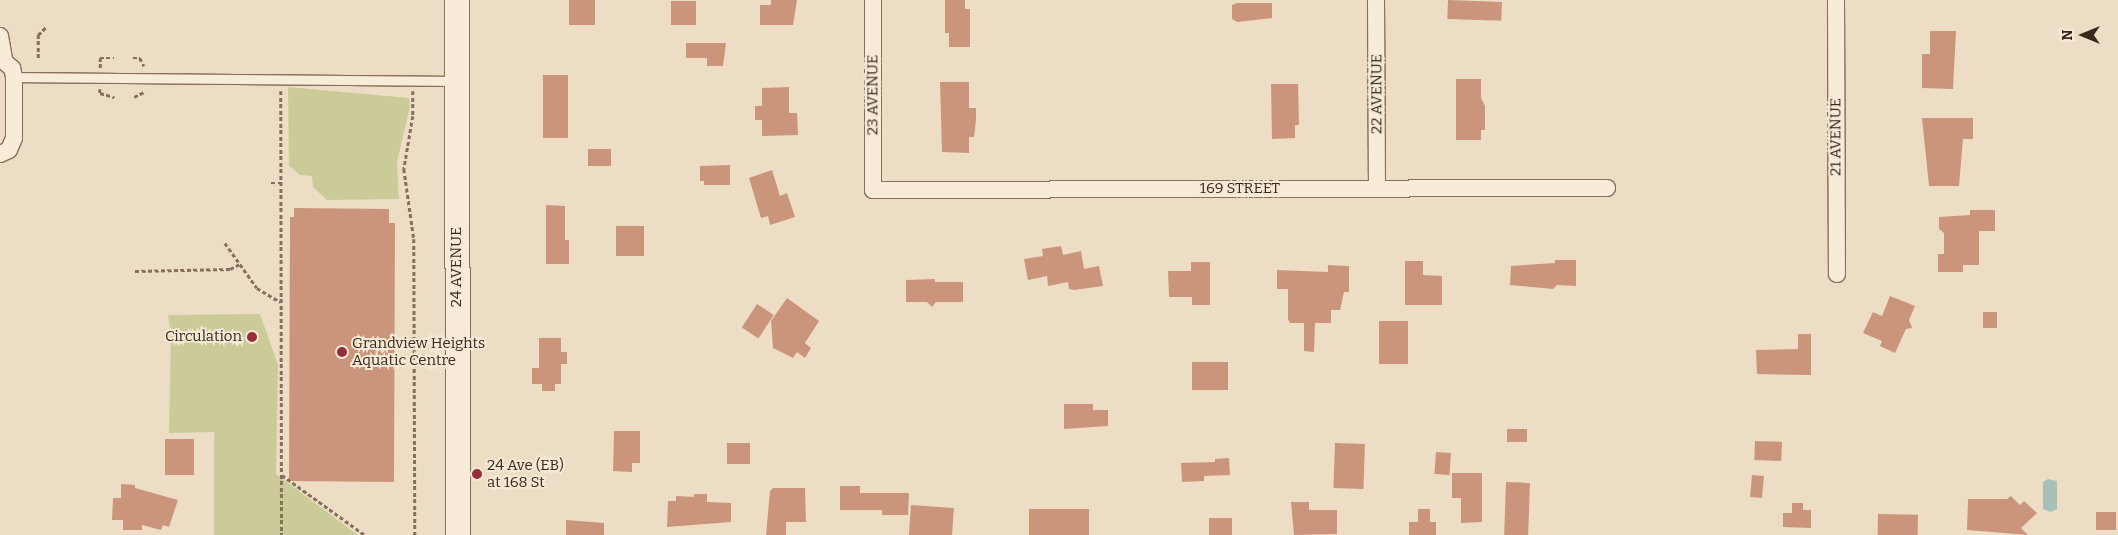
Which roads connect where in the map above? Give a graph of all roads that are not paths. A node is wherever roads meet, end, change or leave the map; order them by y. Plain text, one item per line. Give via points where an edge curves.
1 (457, 0) edge
2 (873, 0) edge
3 (1376, 0) edge
4 (1836, 0) edge
5 (0, 36) edge
6 (2, 59) edge
7 (14, 77) junction
8 (457, 81) junction
9 (0, 154) edge
10 (1377, 188) junction
11 (1607, 188) dead end
12 (873, 190) joint
13 (1837, 274) dead end
14 (458, 535) edge

1 - 8 main road, 24 AVENUE
2 - 12 street, 23 AVENUE
3 - 10 street, 22 AVENUE
4 - 13 street, 21 AVENUE
5 - 6 street
6 - 7 street via 12,68
7 - 8 lane
7 - 9 street via 14,138 10,150
8 - 14 main road, 24 AVENUE
10 - 11 street, 169 STREET
10 - 12 street, 169 STREET

